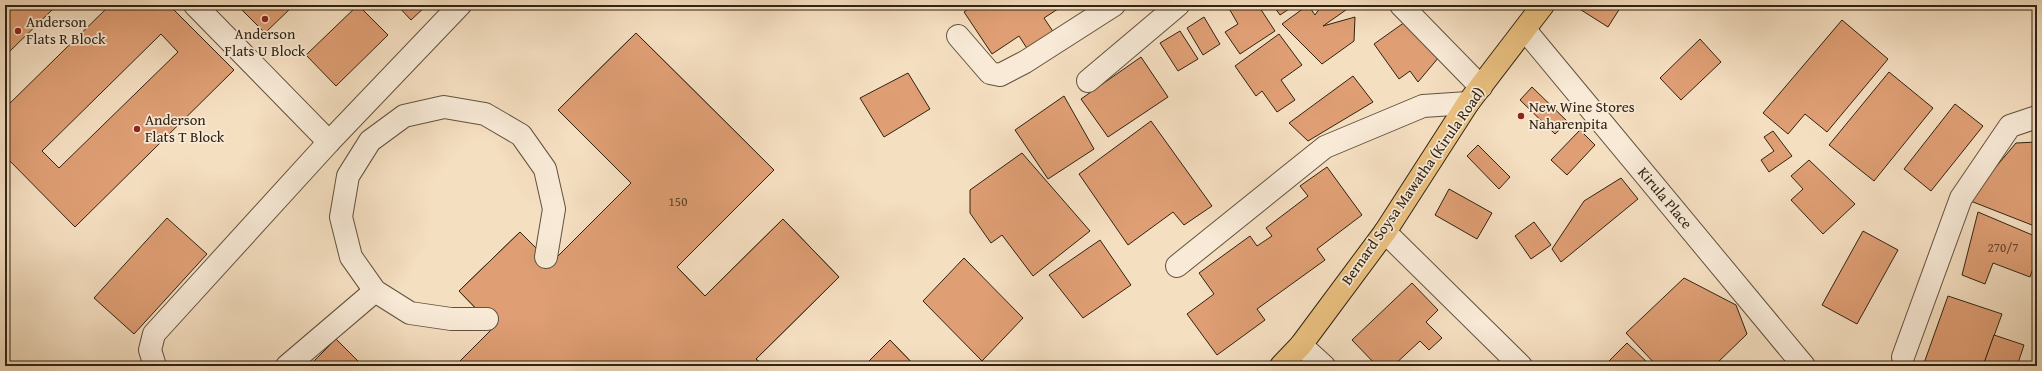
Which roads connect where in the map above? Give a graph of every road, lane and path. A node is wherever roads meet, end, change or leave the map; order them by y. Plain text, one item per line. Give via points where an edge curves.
1 (195, 5) edge
2 (460, 5) edge
3 (1114, 5) edge
4 (1178, 5) edge
5 (1401, 5) edge
6 (1543, 5) edge
7 (1525, 30) junction
8 (958, 36) dead end
9 (1088, 81) dead end
10 (1474, 95) junction
11 (2037, 117) edge
12 (329, 142) junction
13 (1385, 232) junction
14 (546, 257) dead end
15 (1177, 266) dead end
16 (375, 291) junction
17 (487, 319) dead end
18 (1301, 345) junction
19 (1903, 357) dead end
20 (155, 366) edge
21 (287, 366) edge
22 (1281, 366) edge
23 (1324, 366) edge
24 (1521, 366) edge
25 (1804, 366) edge

1 - 12 street
2 - 12 street
3 - 8 street via 1025,62 1000,75 990,73
4 - 9 street
5 - 10 street
6 - 7 main road, Bernard Soysa Mawatha (Kirula Road)
7 - 10 main road, Bernard Soysa Mawatha (Kirula Road)
7 - 25 street, Kirula Place
10 - 13 main road, Bernard Soysa Mawatha (Kirula Road)
10 - 15 street via 1423,106 1325,147
11 - 19 street via 2010,126 1961,198
12 - 20 street via 154,334 150,350
13 - 18 main road, Bernard Soysa Mawatha (Kirula Road)
13 - 24 street
14 - 16 street via 554,209 545,169 521,135 485,114 444,107 404,116 370,141 348,176 341,217 351,257
16 - 17 street via 410,312 451,319
16 - 21 street
18 - 22 main road, Bernard Soysa Mawatha (Kirula Road)
18 - 23 street

